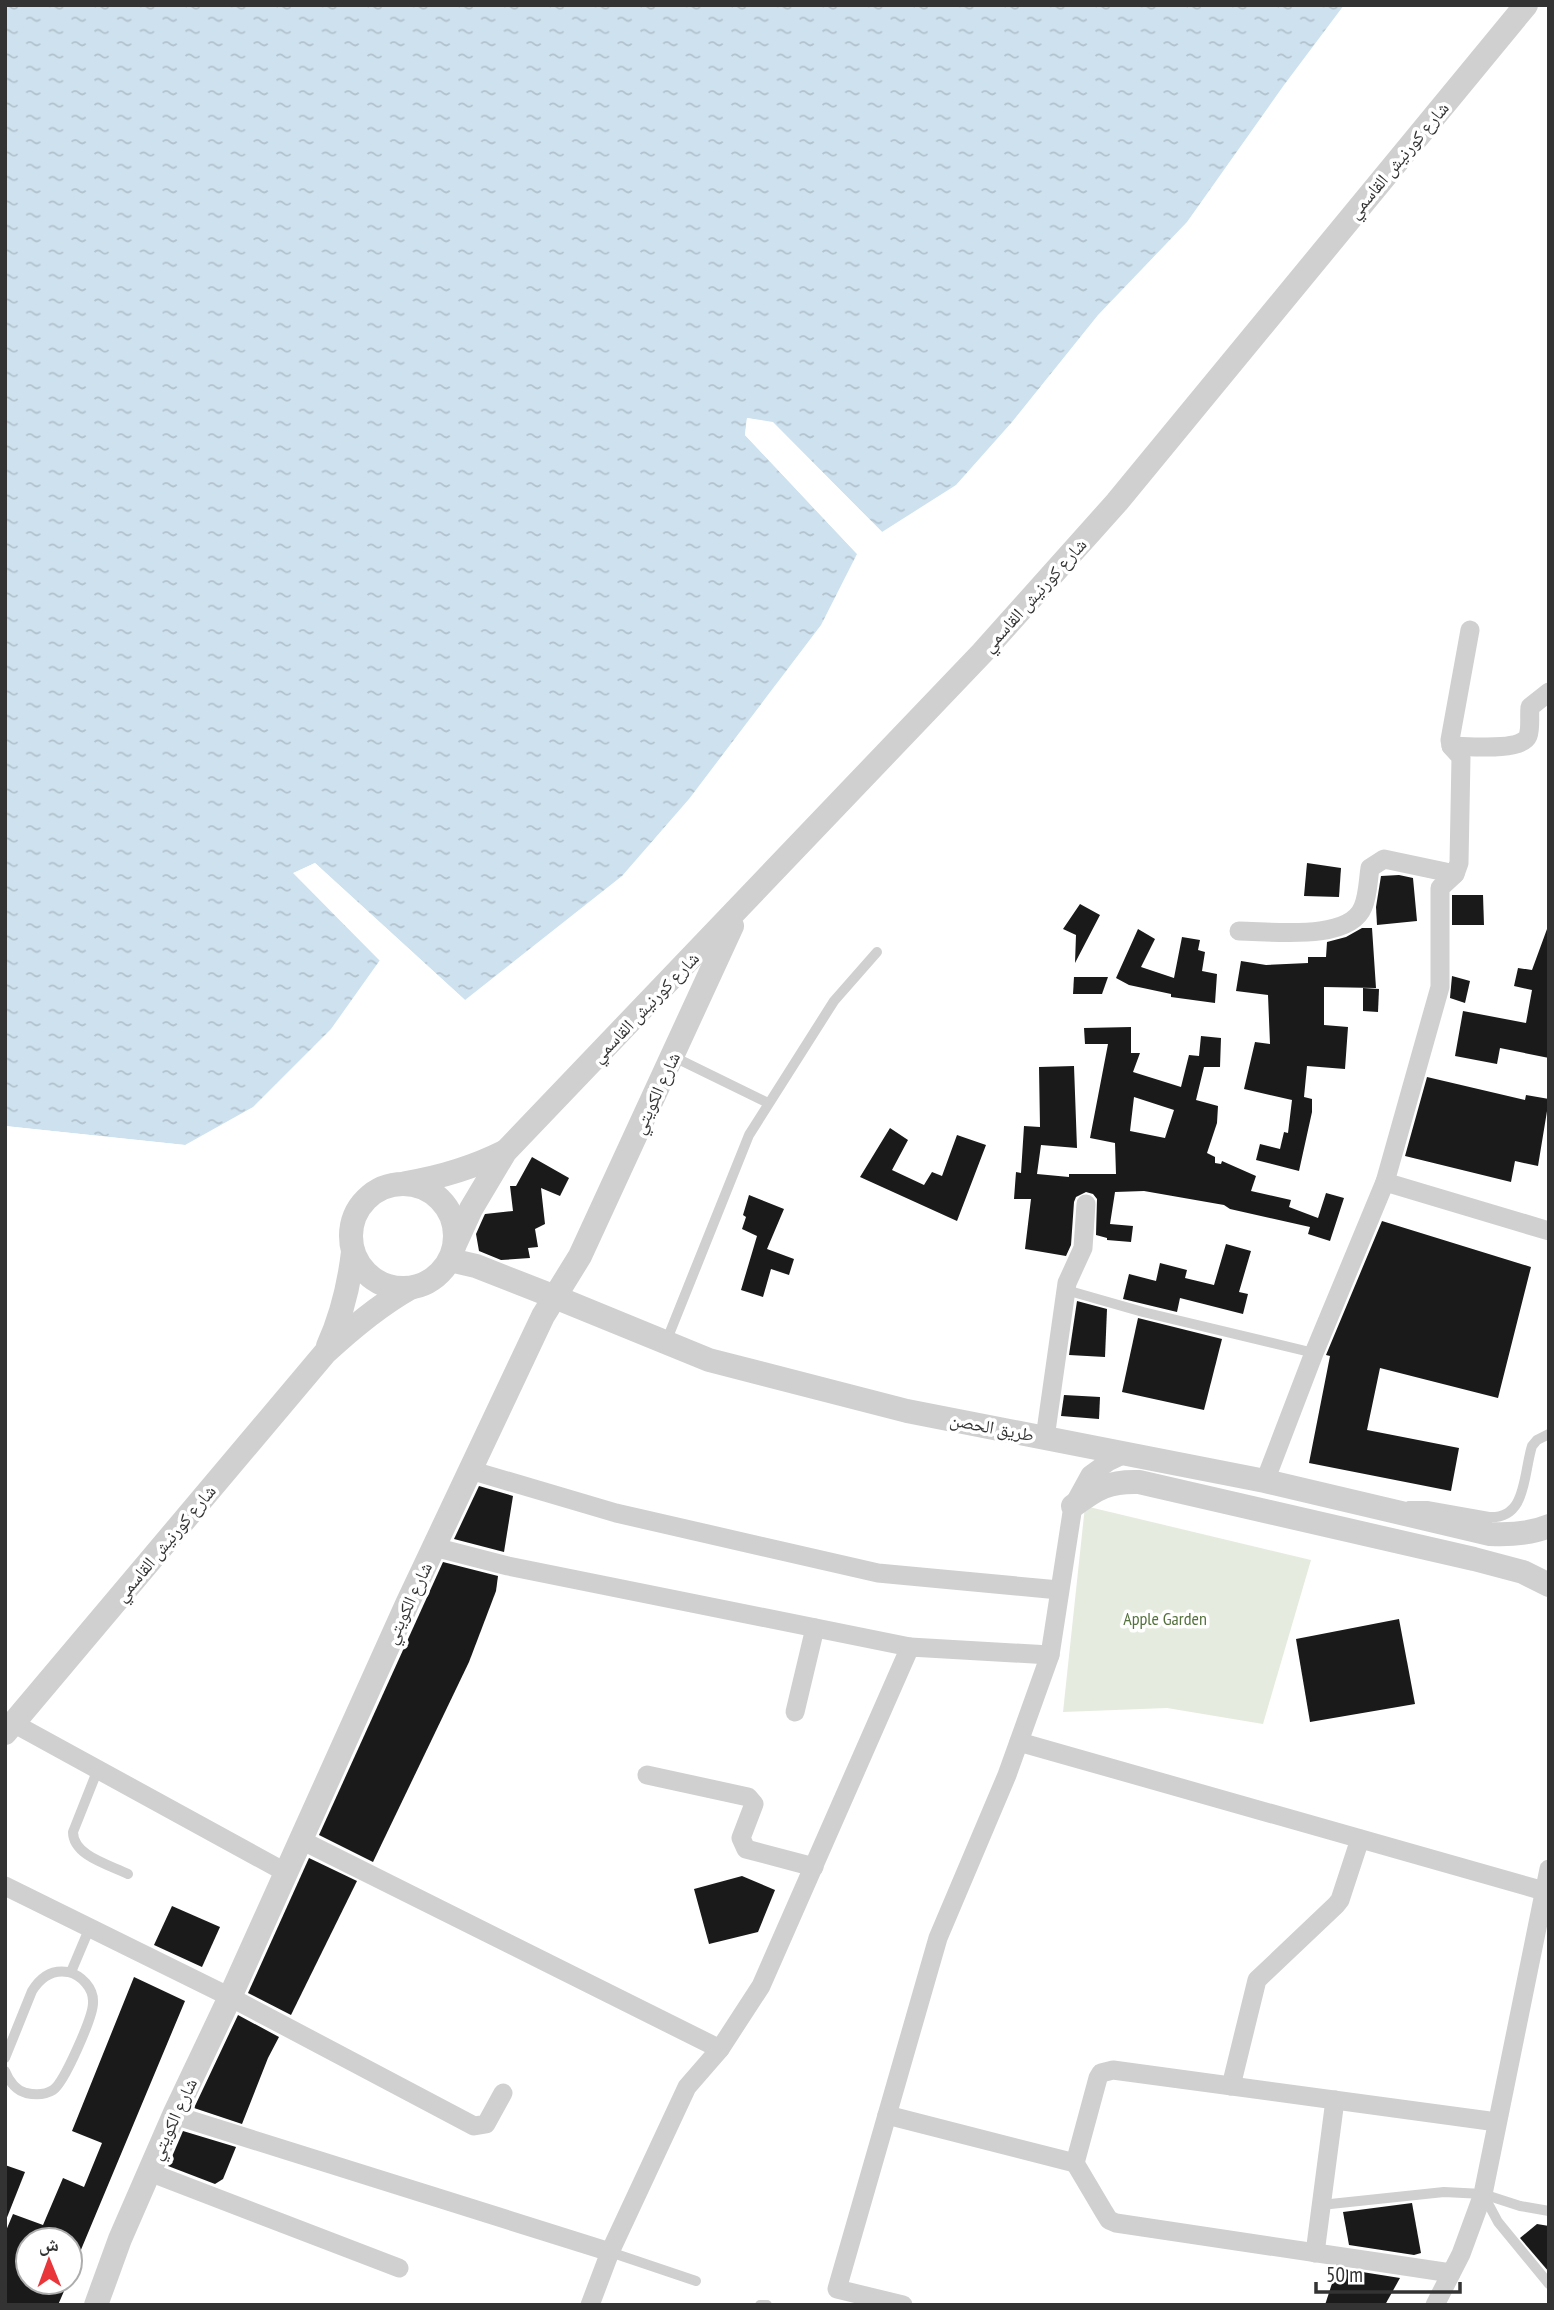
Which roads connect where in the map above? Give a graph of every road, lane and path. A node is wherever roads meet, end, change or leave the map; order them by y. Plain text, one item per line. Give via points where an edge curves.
1 (1526, 5) edge
2 (1470, 630) dead end
3 (1549, 692) edge
4 (1451, 746) junction
5 (1455, 874) junction
6 (739, 909) junction
7 (1239, 931) dead end
8 (877, 952) dead end
9 (673, 1056) junction
10 (768, 1102) junction
11 (505, 1152) junction
12 (1385, 1182) junction
13 (401, 1184) junction
14 (1086, 1204) dead end
15 (1549, 1231) edge
16 (353, 1252) junction
17 (452, 1252) junction
18 (410, 1287) junction
19 (1066, 1290) junction
20 (555, 1297) junction
21 (665, 1342) junction
22 (326, 1353) junction
23 (1314, 1353) junction
24 (1549, 1434) edge
25 (1045, 1438) junction
26 (1126, 1453) junction
27 (470, 1470) junction
28 (1265, 1481) junction
29 (1073, 1506) junction
30 (1390, 1511) junction
31 (1549, 1526) edge
32 (434, 1547) junction
33 (1549, 1585) edge
34 (1059, 1590) junction
35 (815, 1628) junction
36 (910, 1647) junction
37 (1050, 1655) junction
38 (795, 1712) dead end
39 (9, 1728) edge
40 (1020, 1742) junction
41 (98, 1769) junction
42 (647, 1775) dead end
43 (1360, 1839) junction
44 (301, 1840) junction
45 (814, 1867) junction
46 (1549, 1868) edge
47 (285, 1872) junction
48 (128, 1874) dead end
49 (5, 1886) edge
50 (1544, 1891) junction
51 (90, 1927) junction
52 (71, 1972) junction
53 (230, 1997) junction
54 (720, 2049) junction
55 (5, 2058) edge
56 (5, 2071) edge
57 (1231, 2086) junction
58 (503, 2093) dead end
59 (1335, 2100) junction
60 (174, 2115) junction
61 (887, 2115) junction
62 (1497, 2122) junction
63 (1075, 2163) junction
64 (149, 2172) junction
65 (1483, 2194) junction
66 (1321, 2205) junction
67 (1549, 2211) edge
68 (610, 2252) junction
69 (1315, 2253) junction
70 (399, 2269) dead end
71 (1451, 2273) junction
72 (696, 2281) dead end
73 (1549, 2284) edge
74 (96, 2305) edge
75 (590, 2305) edge
76 (760, 2305) edge
77 (766, 2305) edge
78 (903, 2305) edge
79 (1435, 2305) edge

1 - 6 street, شارع كورنيش القاسمي via 1117,502 982,653
2 - 4 street
3 - 4 street via 1530,708 1528,736 1523,743
4 - 5 street via 1461,757
5 - 7 street via 1384,859 1370,868 1363,909 1352,923 1324,932
5 - 12 street via 1440,888 1440,987
6 - 9 street, شارع الكويتي
6 - 11 street, شارع كورنيش القاسمي
8 - 10 lane via 834,1001
9 - 10 lane
9 - 20 street, شارع الكويتي via 580,1256
10 - 21 lane via 749,1135
11 - 13 street, شارع كورنيش القاسمي via 444,1177
11 - 17 street, شارع كورنيش القاسمي
12 - 15 street
12 - 23 street
13 - 16 street via 382,1188 355,1214
13 - 17 street via 419,1186 448,1208 455,1226
14 - 19 street via 1083,1248
16 - 18 street via 366,1272 386,1285
16 - 22 street, شارع كورنيش القاسمي via 349,1288
17 - 18 street via 440,1273
17 - 20 street, طريق الحصن
18 - 22 street, شارع كورنيش القاسمي via 357,1324
19 - 23 lane
19 - 25 street
20 - 21 street, طريق الحصن
20 - 27 street, شارع الكويتي
21 - 25 street, طريق الحصن via 709,1360 907,1411
22 - 39 street, شارع كورنيش القاسمي
23 - 28 street
24 - 30 lane via 1532,1446 1519,1499 1508,1514 1499,1518 1418,1505
25 - 26 street, طريق الحصن
26 - 28 street, طريق الحصن
26 - 29 street via 1090,1475
27 - 32 street, شارع الكويتي
27 - 34 street via 616,1513 878,1573
28 - 30 street, طريق الحصن
29 - 33 street via 1095,1489 1118,1481 1139,1482 1474,1559 1523,1572
29 - 34 street
30 - 31 street, طريق الحصن via 1490,1534 1514,1535
32 - 35 street
32 - 44 street, شارع الكويتي
34 - 37 street
35 - 36 street
35 - 38 street
36 - 37 street
36 - 45 street
37 - 40 street
39 - 41 street
40 - 43 street
40 - 61 street via 938,1938
41 - 47 street
41 - 48 lane via 73,1832 74,1842 82,1851
42 - 45 street via 748,1797 754,1804 741,1838 746,1849
43 - 50 street
43 - 57 street via 1340,1900 1257,1980
44 - 47 street, شارع الكويتي
44 - 54 street
45 - 54 street via 761,1986
46 - 50 street
47 - 53 street, شارع الكويتي
49 - 51 street
50 - 62 street
51 - 52 lane
51 - 53 street
52 - 55 lane via 59,1971 38,1981
52 - 56 lane via 91,1990 93,2003 63,2080 52,2091 37,2095 22,2092
53 - 58 street via 474,2126 486,2124
53 - 60 street, شارع الكويتي
54 - 68 street via 687,2087
57 - 59 street
57 - 63 street via 1113,2070 1101,2073
59 - 62 street
59 - 66 street
60 - 64 street, شارع الكويتي
60 - 68 street
61 - 63 street
61 - 78 street via 836,2293
62 - 65 street
63 - 69 street via 1109,2220 1116,2223
64 - 70 street
64 - 74 street, شارع الكويتي
65 - 66 lane via 1444,2192
65 - 67 lane
65 - 71 street
65 - 73 lane via 1498,2222
66 - 69 street
68 - 72 lane
68 - 75 street
69 - 71 street
71 - 79 street
76 - 77 lane

